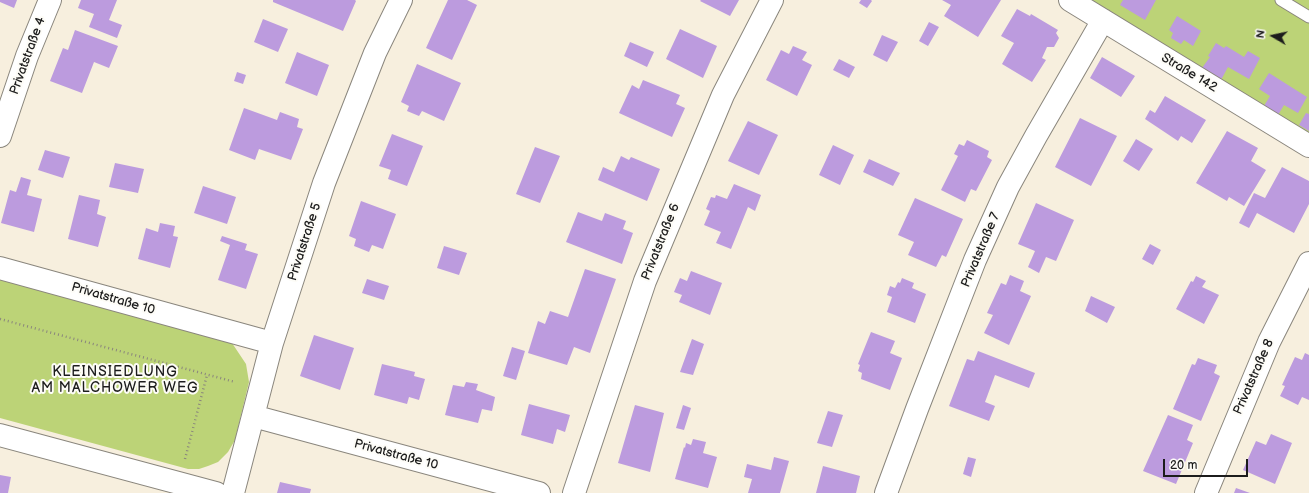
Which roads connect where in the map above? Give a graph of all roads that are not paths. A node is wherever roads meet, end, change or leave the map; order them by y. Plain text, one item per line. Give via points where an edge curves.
1 (50, 0) edge
2 (401, 0) edge
3 (772, 0) edge
4 (1070, 0) edge
5 (1281, 0) edge
6 (1309, 17) edge
7 (1103, 20) junction
8 (0, 136) edge
9 (1309, 146) edge
10 (1309, 263) edge
11 (0, 268) edge
12 (272, 343) junction
13 (253, 416) junction
14 (0, 435) edge
15 (216, 493) edge
16 (233, 493) edge
17 (539, 493) edge
18 (574, 493) edge
19 (886, 493) edge
20 (1206, 493) edge

1 - 8 street, Privatstraße 4 via 27,56
2 - 12 street, Privatstraße 5 via 375,53 326,178
3 - 18 street, Privatstraße 6 via 723,95 648,274
4 - 7 street, Straße 142
5 - 6 lane
7 - 9 street, Straße 142
7 - 19 street, Privatstraße 7 via 1008,187 982,245
10 - 20 street, Privatstraße 8 via 1266,349
11 - 12 street, Privatstraße 10
12 - 13 street, Privatstraße 5
13 - 16 street, Privatstraße 5
13 - 17 street, Privatstraße 10
14 - 15 street

